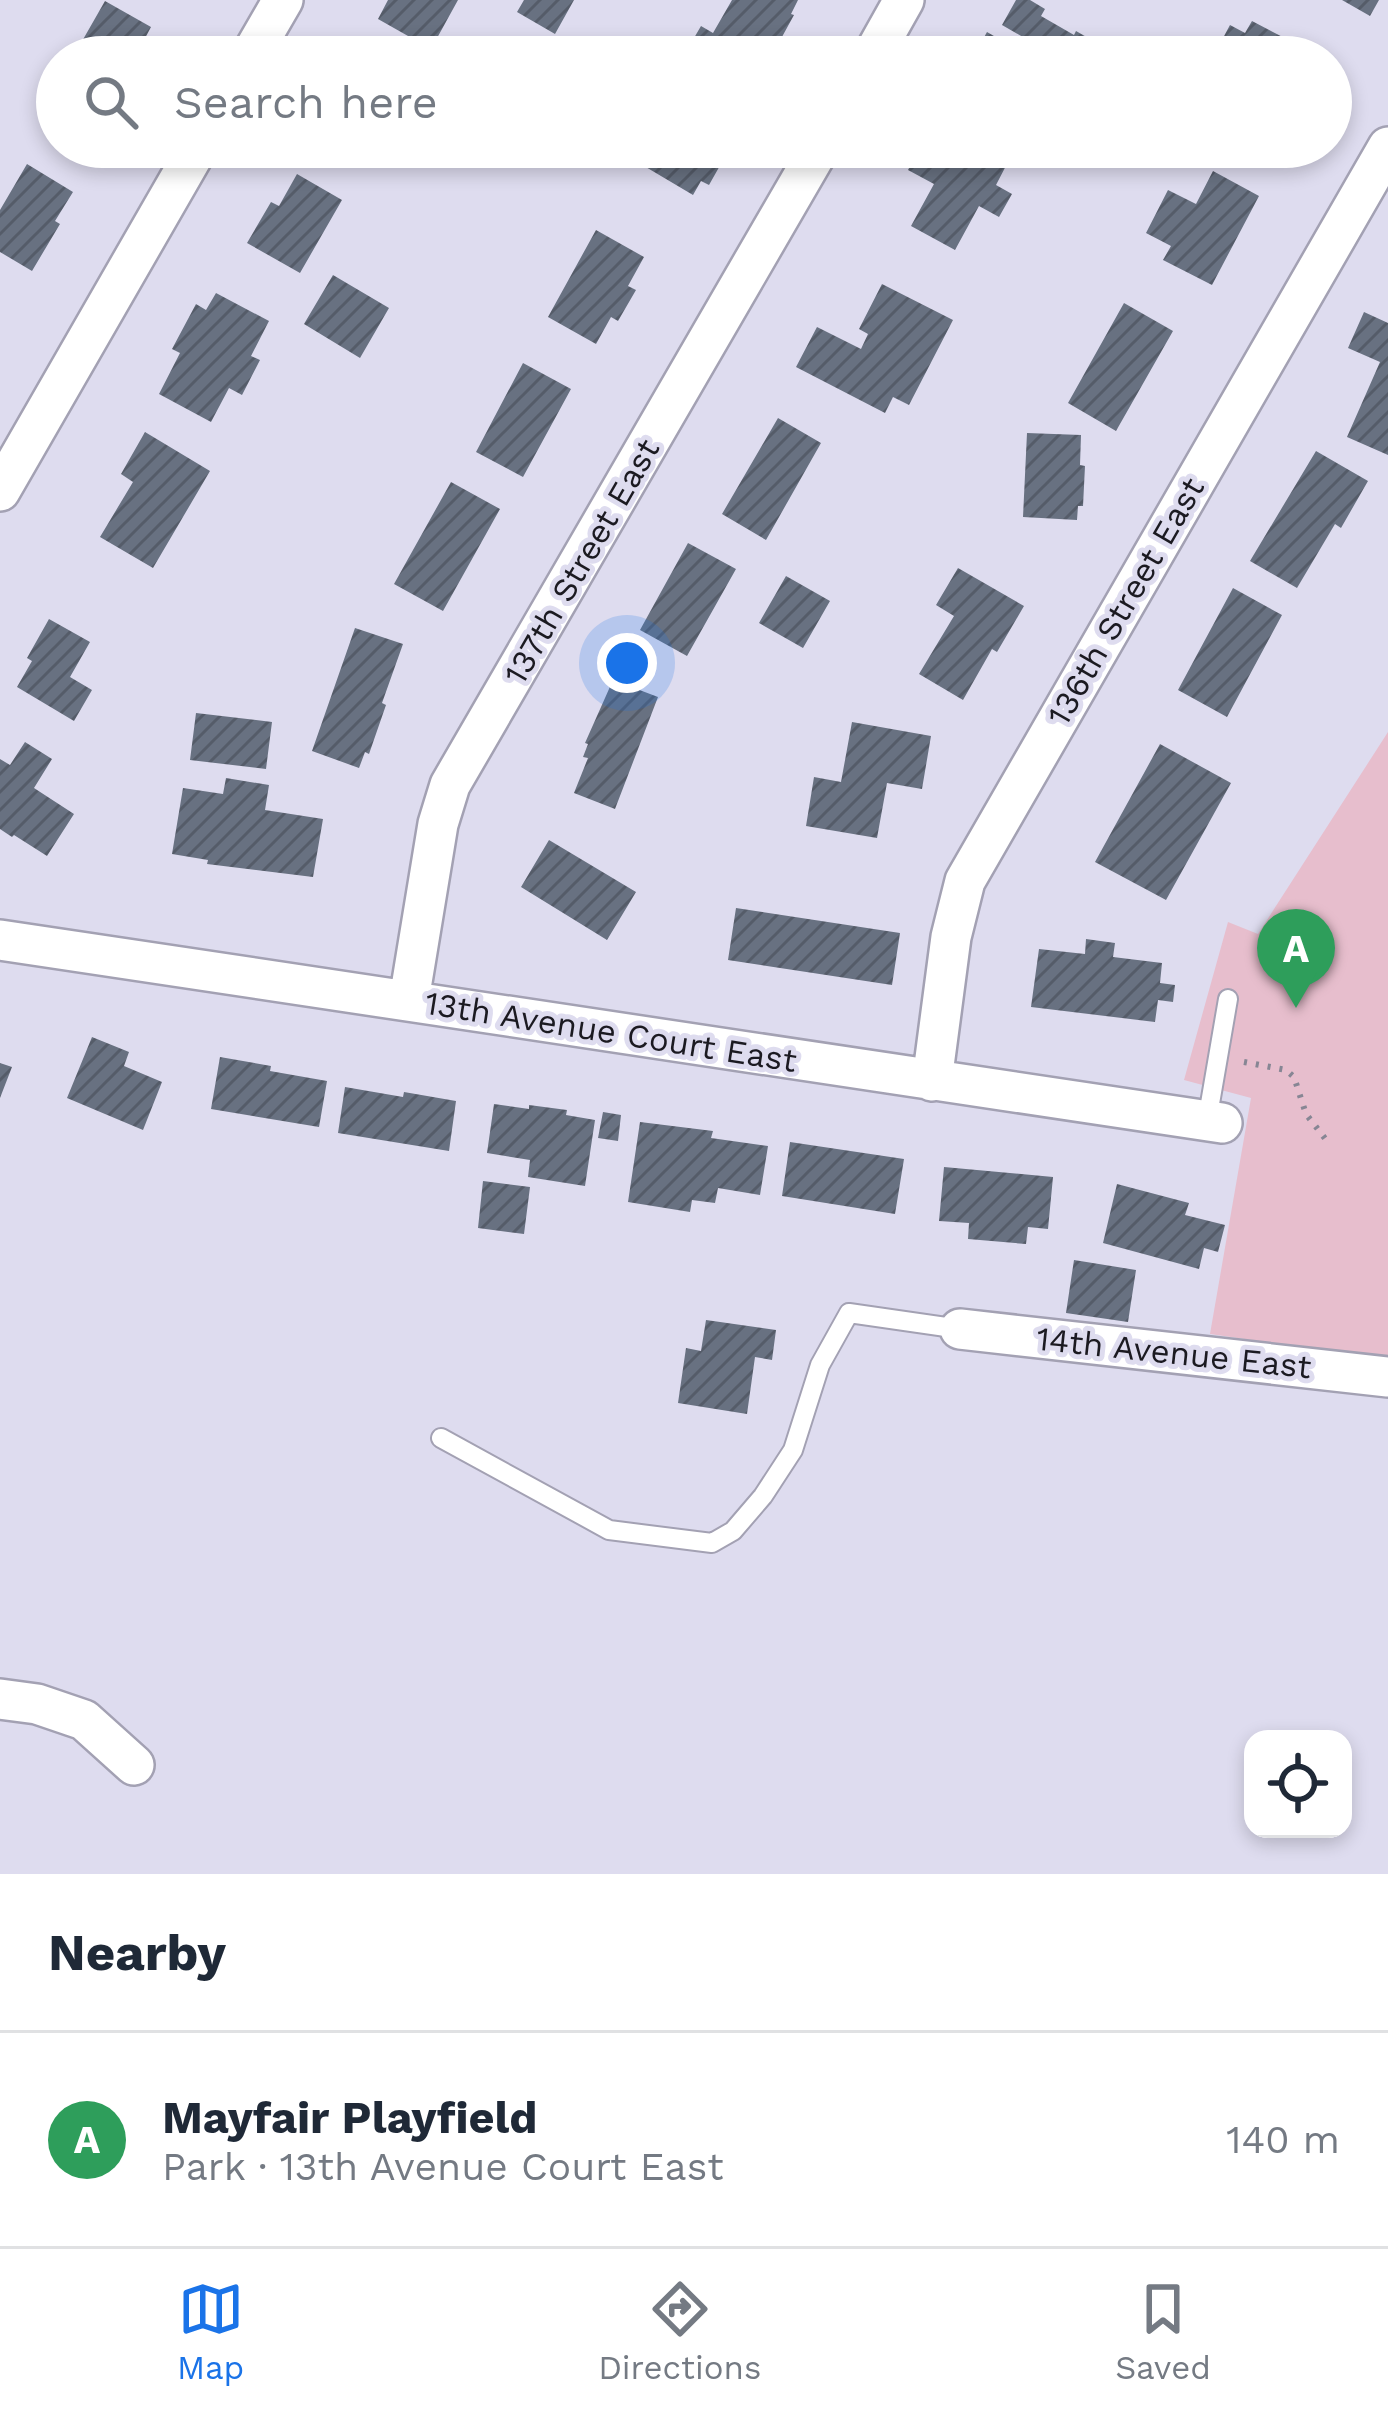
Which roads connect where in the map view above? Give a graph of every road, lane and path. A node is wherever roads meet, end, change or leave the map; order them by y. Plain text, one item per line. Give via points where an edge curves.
1 (284, 0) edge
2 (904, 0) edge
3 (263, 36) edge
4 (884, 36) edge
5 (1388, 147) edge
6 (187, 168) edge
7 (808, 168) edge
8 (0, 490) edge
9 (0, 940) edge
10 (1228, 999) dead end
11 (410, 1000) junction
12 (1217, 1057) junction
13 (932, 1081) junction
14 (1214, 1122) joint
15 (1327, 1141) dead end
16 (960, 1329) joint
17 (1388, 1377) edge
18 (441, 1438) dead end
19 (0, 1699) edge
20 (134, 1765) dead end

1 - 3 street
2 - 4 street
5 - 13 street, 136th Street East via 964,881
6 - 8 street
7 - 11 street, 137th Street East via 450,785
9 - 11 street, 13th Avenue Court East
10 - 12 lane
11 - 13 street, 13th Avenue Court East
12 - 14 lane
12 - 15 path via 1286,1070
13 - 14 street, 13th Avenue Court East
16 - 17 street, 14th Avenue East
16 - 18 lane via 850,1313 820,1365 793,1450 733,1531 712,1543 609,1530
19 - 20 street via 84,1720

